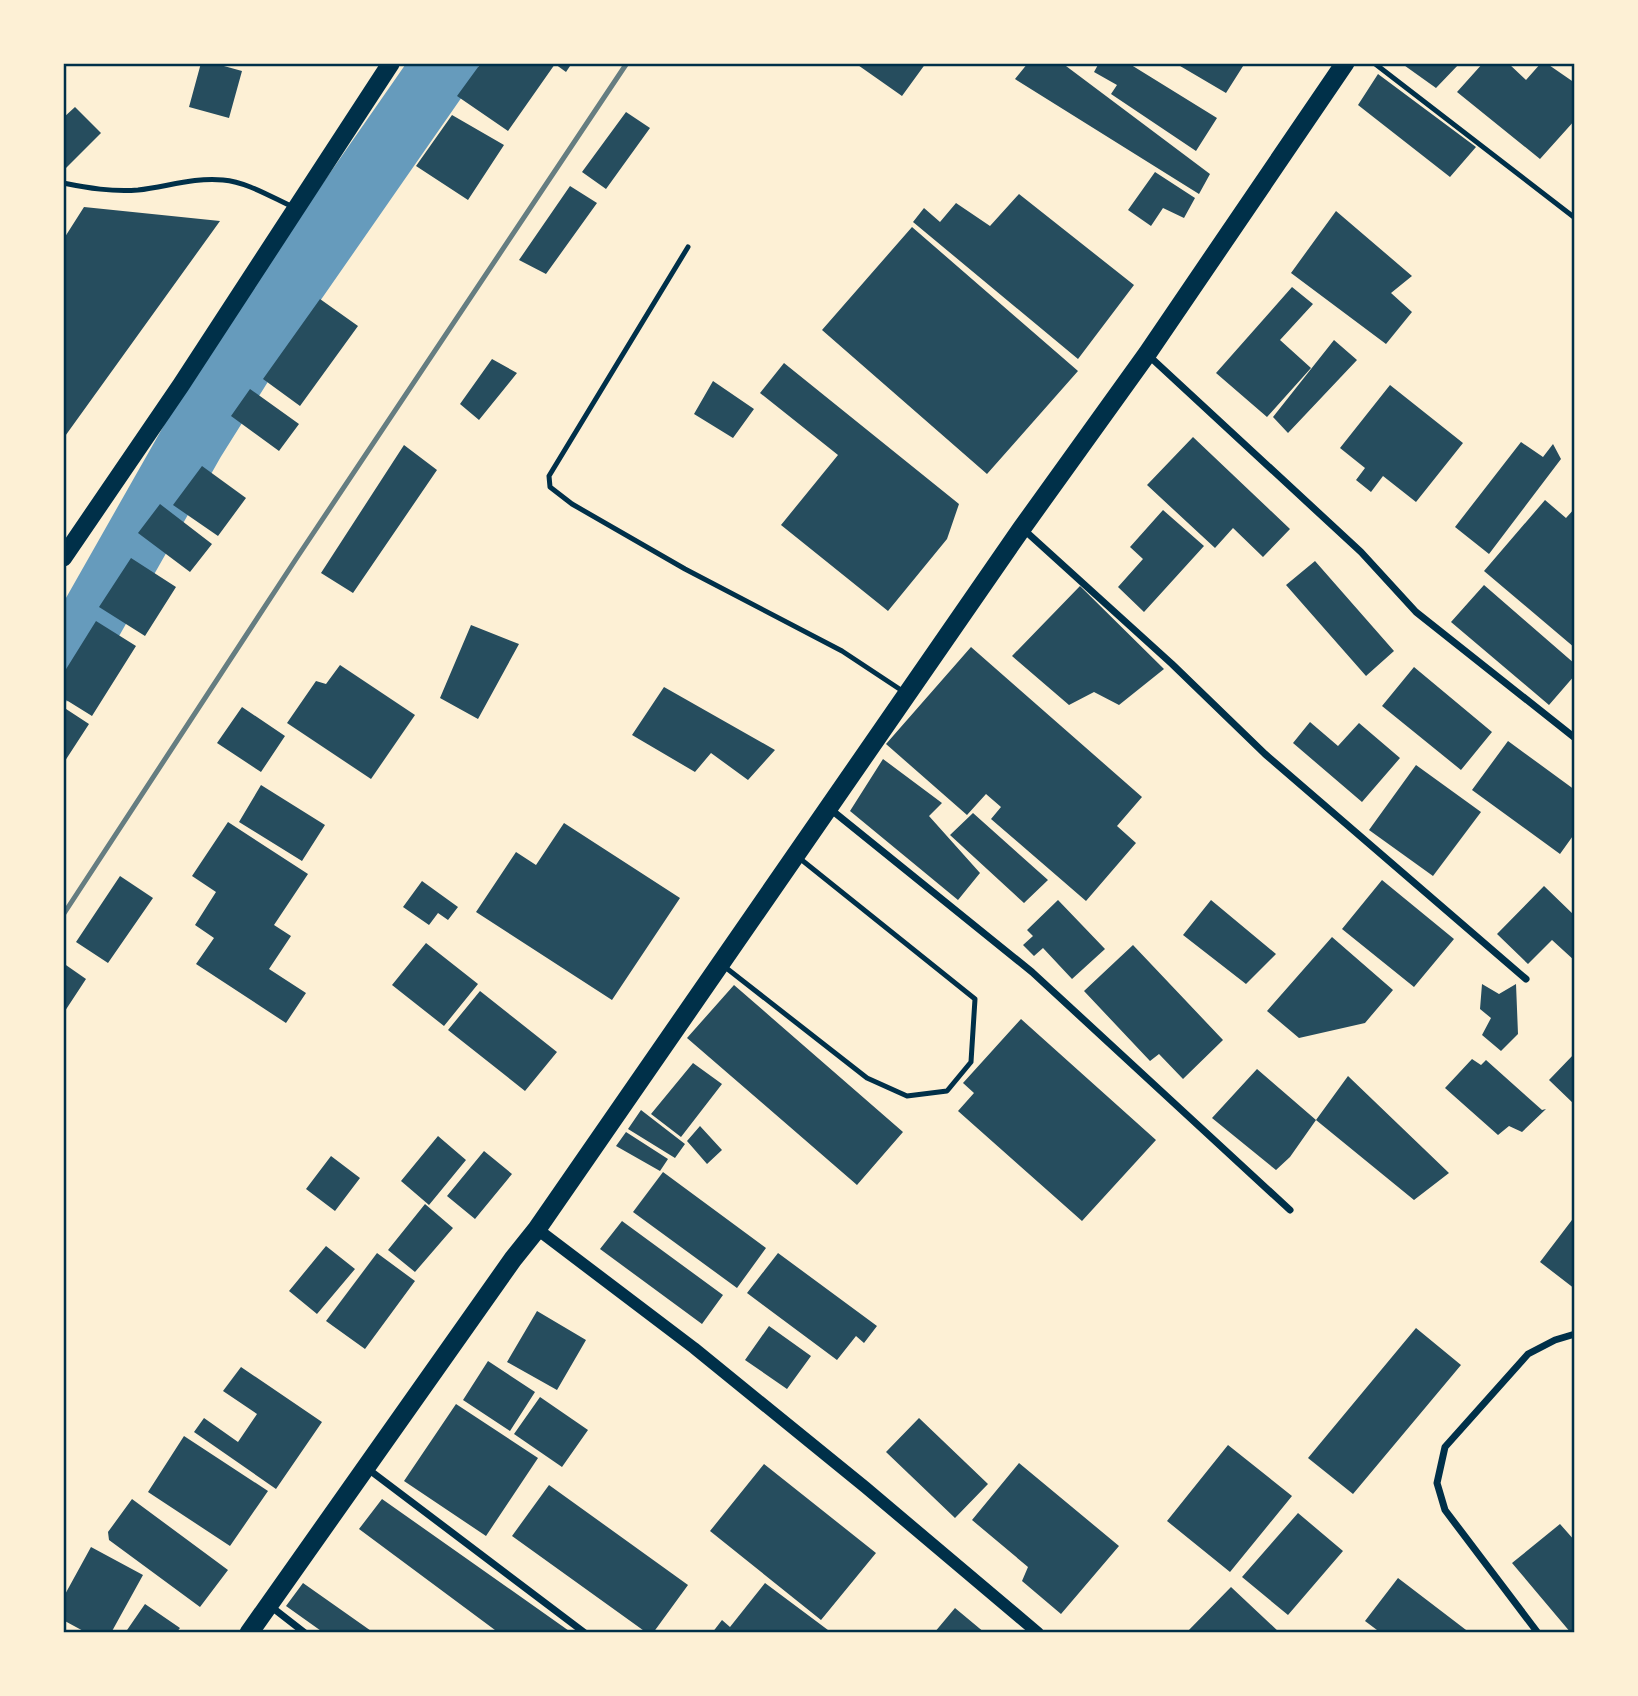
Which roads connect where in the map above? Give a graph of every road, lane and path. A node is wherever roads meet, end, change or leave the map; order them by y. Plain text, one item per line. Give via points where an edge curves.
1 (391, 63) edge
2 (1345, 63) edge
3 (1374, 63) edge
4 (63, 183) edge
5 (295, 208) junction
6 (1575, 218) edge
7 (688, 247) dead end
8 (1147, 354) junction
9 (1022, 528) junction
10 (63, 558) edge
11 (906, 693) junction
12 (1575, 738) edge
13 (829, 808) junction
14 (795, 855) junction
15 (722, 964) junction
16 (1526, 979) dead end
17 (1290, 1210) dead end
18 (537, 1229) junction
19 (1575, 1334) edge
20 (366, 1467) junction
21 (268, 1605) junction
22 (248, 1633) edge
23 (305, 1633) edge
24 (586, 1633) edge
25 (1038, 1633) edge
26 (1538, 1633) edge

1 - 5 main road
2 - 8 highway
3 - 6 lane
4 - 5 lane via 99,190 138,190 224,180
5 - 10 main road
7 - 11 lane via 549,476 550,487 685,569 842,651
8 - 9 highway
8 - 12 street via 1361,552 1416,612
9 - 11 highway
9 - 16 street via 1265,754
11 - 13 highway
13 - 14 highway
13 - 17 street via 1032,972
14 - 15 highway
14 - 15 lane via 975,999 971,1062 947,1091 907,1096 867,1078
15 - 18 highway
18 - 20 highway
18 - 25 street via 715,1365
19 - 26 street via 1528,1354 1445,1447 1437,1483 1445,1510
20 - 21 highway
20 - 24 street
21 - 22 highway
21 - 23 street

